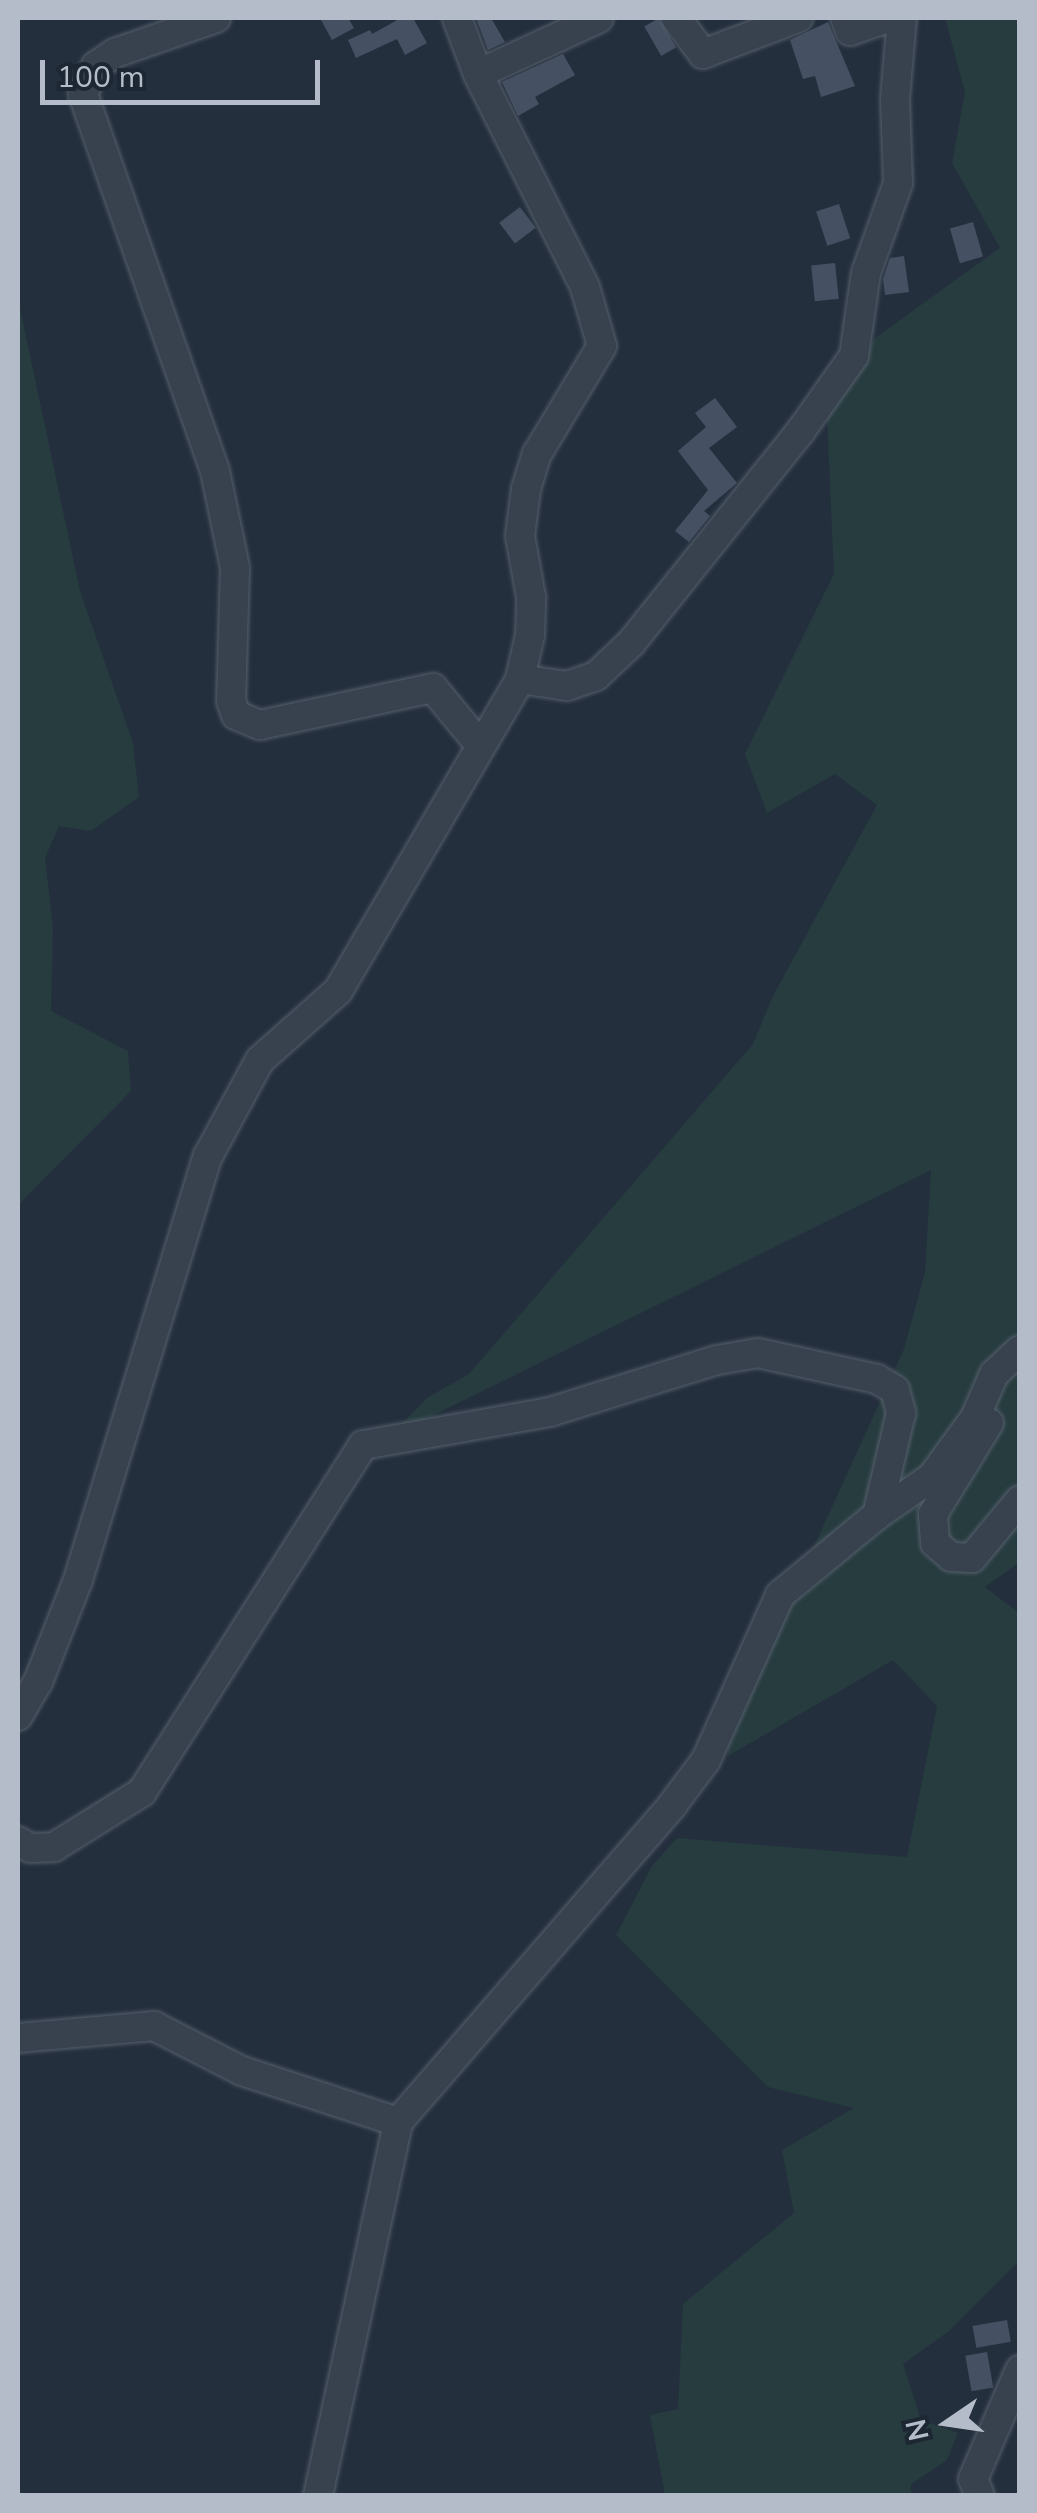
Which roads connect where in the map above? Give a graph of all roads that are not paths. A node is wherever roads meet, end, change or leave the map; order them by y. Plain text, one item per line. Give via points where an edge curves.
1 (216, 18) edge
2 (458, 18) edge
3 (599, 18) edge
4 (676, 18) edge
5 (798, 18) edge
6 (845, 18) edge
7 (888, 18) edge
8 (902, 18) edge
9 (478, 74) junction
10 (520, 680) junction
11 (480, 745) junction
12 (1016, 1354) edge
13 (1020, 1500) edge
14 (876, 1515) junction
15 (18, 1716) edge
16 (18, 1841) edge
17 (18, 2038) edge
18 (398, 2122) junction
19 (1020, 2370) edge
20 (318, 2496) edge
21 (980, 2496) edge

1 - 11 street via 115,54 96,66 83,94 215,471 235,568 230,701 236,714 260,725 433,688
2 - 9 street
3 - 9 street
4 - 5 street via 703,54
6 - 7 street via 850,31
8 - 10 street via 895,99 898,183 866,272 854,356 631,643 596,676 567,686
9 - 10 street via 585,287 602,346 537,454 526,489 520,536 531,616
10 - 11 street
11 - 15 street via 338,991 260,1060 208,1156 78,1580
12 - 13 street via 1009,1387 933,1514 934,1543 951,1556 972,1558
12 - 14 street via 994,1374 976,1418 932,1477
14 - 16 street via 901,1413 895,1390 877,1379 758,1353 550,1412 362,1445 142,1792 54,1848
14 - 18 street via 780,1595 706,1760
17 - 18 street via 154,2026 242,2071
18 - 20 street
19 - 21 street via 973,2479

